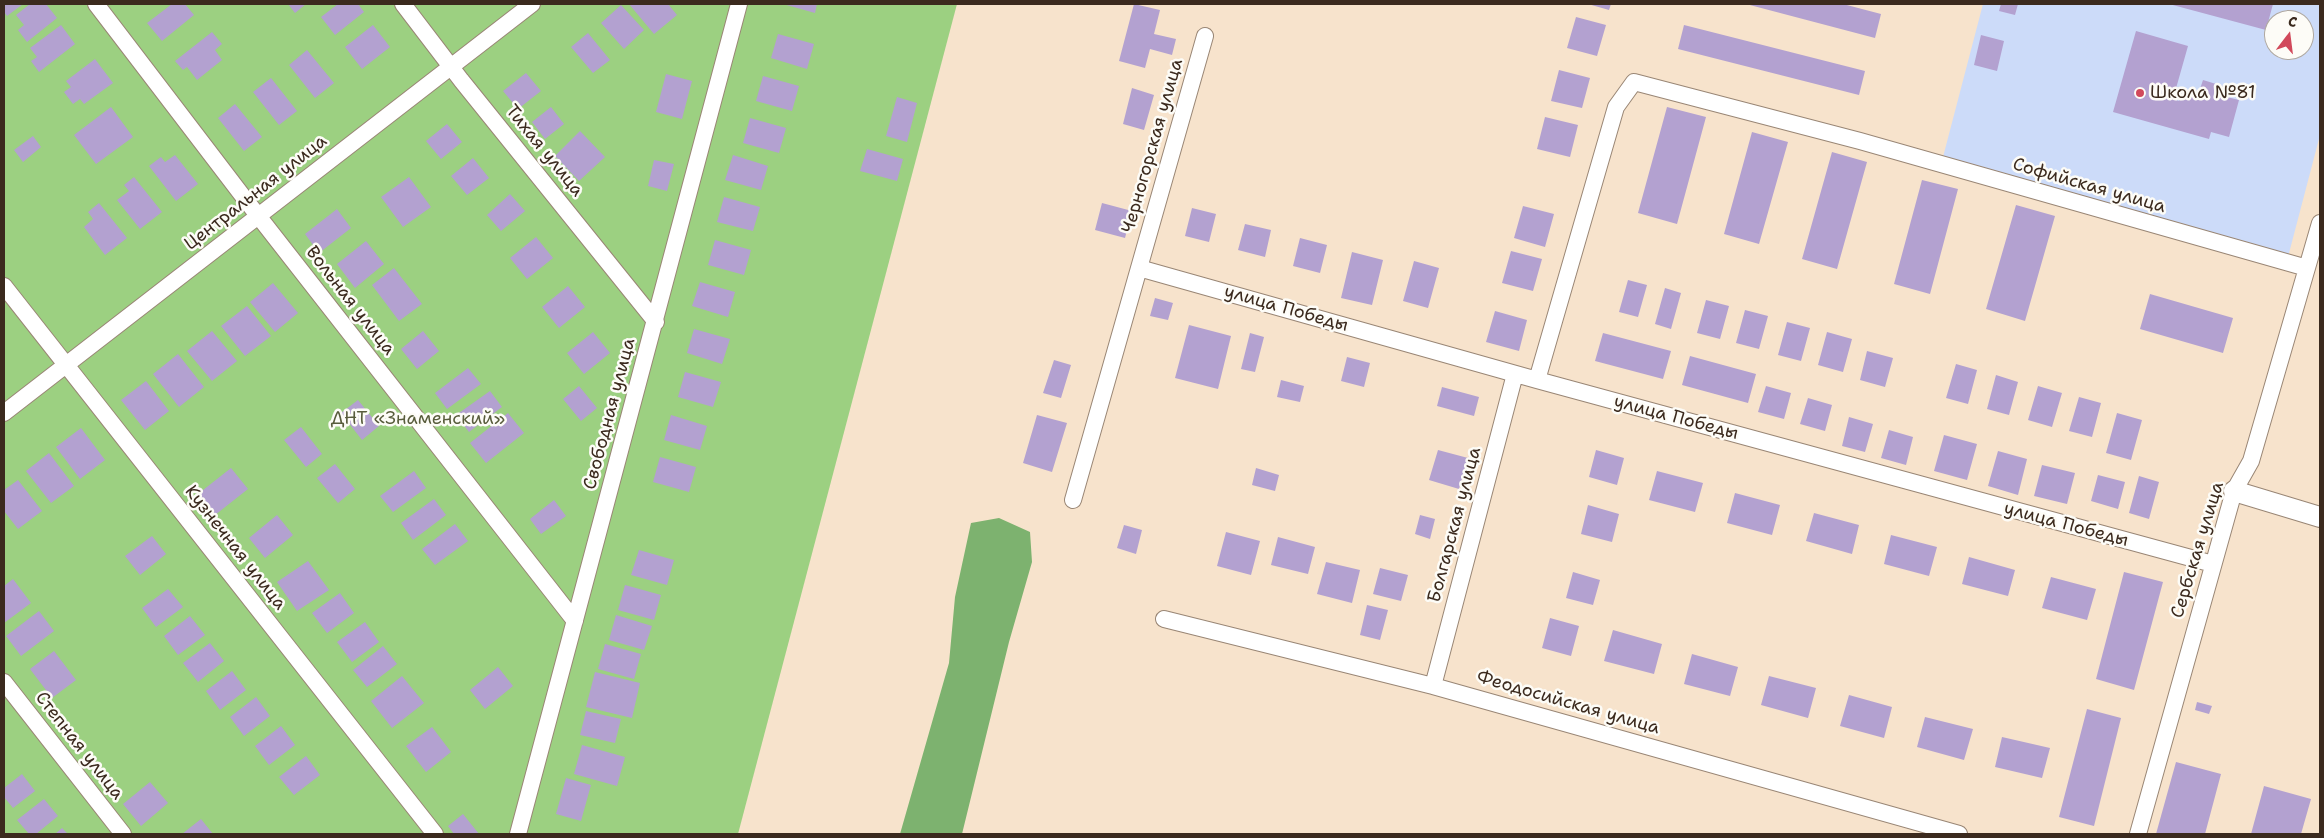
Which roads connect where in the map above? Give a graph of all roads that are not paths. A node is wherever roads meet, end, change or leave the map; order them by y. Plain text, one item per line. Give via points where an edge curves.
1 (96, 4) edge
2 (403, 4) edge
3 (532, 4) edge
4 (739, 4) edge
5 (1205, 36) dead end
6 (451, 68) junction
7 (259, 217) junction
8 (2320, 223) edge
9 (1139, 268) junction
10 (2307, 268) junction
11 (4, 286) edge
12 (656, 322) junction
13 (65, 366) junction
14 (1515, 374) junction
15 (1537, 380) junction
16 (4, 413) edge
17 (2234, 491) junction
18 (1072, 500) dead end
19 (2320, 517) edge
20 (2213, 564) junction
21 (1164, 619) dead end
22 (575, 621) junction
23 (4, 682) edge
24 (1433, 686) junction
25 (123, 834) edge
26 (435, 834) edge
27 (518, 834) edge
28 (1959, 834) edge
29 (2138, 834) edge

1 - 7 street, Вольная улица
2 - 6 street, Тихая улица
3 - 6 street, Центральная улица
4 - 12 street, Свободная улица
5 - 9 street, Черногорская улица
6 - 7 street, Центральная улица
6 - 12 street, Тихая улица
7 - 13 street, Центральная улица
7 - 22 street, Вольная улица
8 - 10 street, Сербская улица
9 - 14 street, улица Победы
9 - 18 street, Черногорская улица
10 - 15 street, Софийская улица via 1860,141 1634,82 1616,107
10 - 17 street, Сербская улица via 2251,461
11 - 13 street, Кузнечная улица
12 - 22 street, Свободная улица
13 - 16 street, Центральная улица
13 - 26 street, Кузнечная улица
14 - 15 street, улица Победы
14 - 24 street, Болгарская улица
15 - 20 street, улица Победы
17 - 19 street
17 - 20 street, Сербская улица
20 - 29 street, Сербская улица
21 - 24 street, Феодосийская улица
22 - 27 street, Свободная улица
23 - 25 street, Степная улица
24 - 28 street, Феодосийская улица

